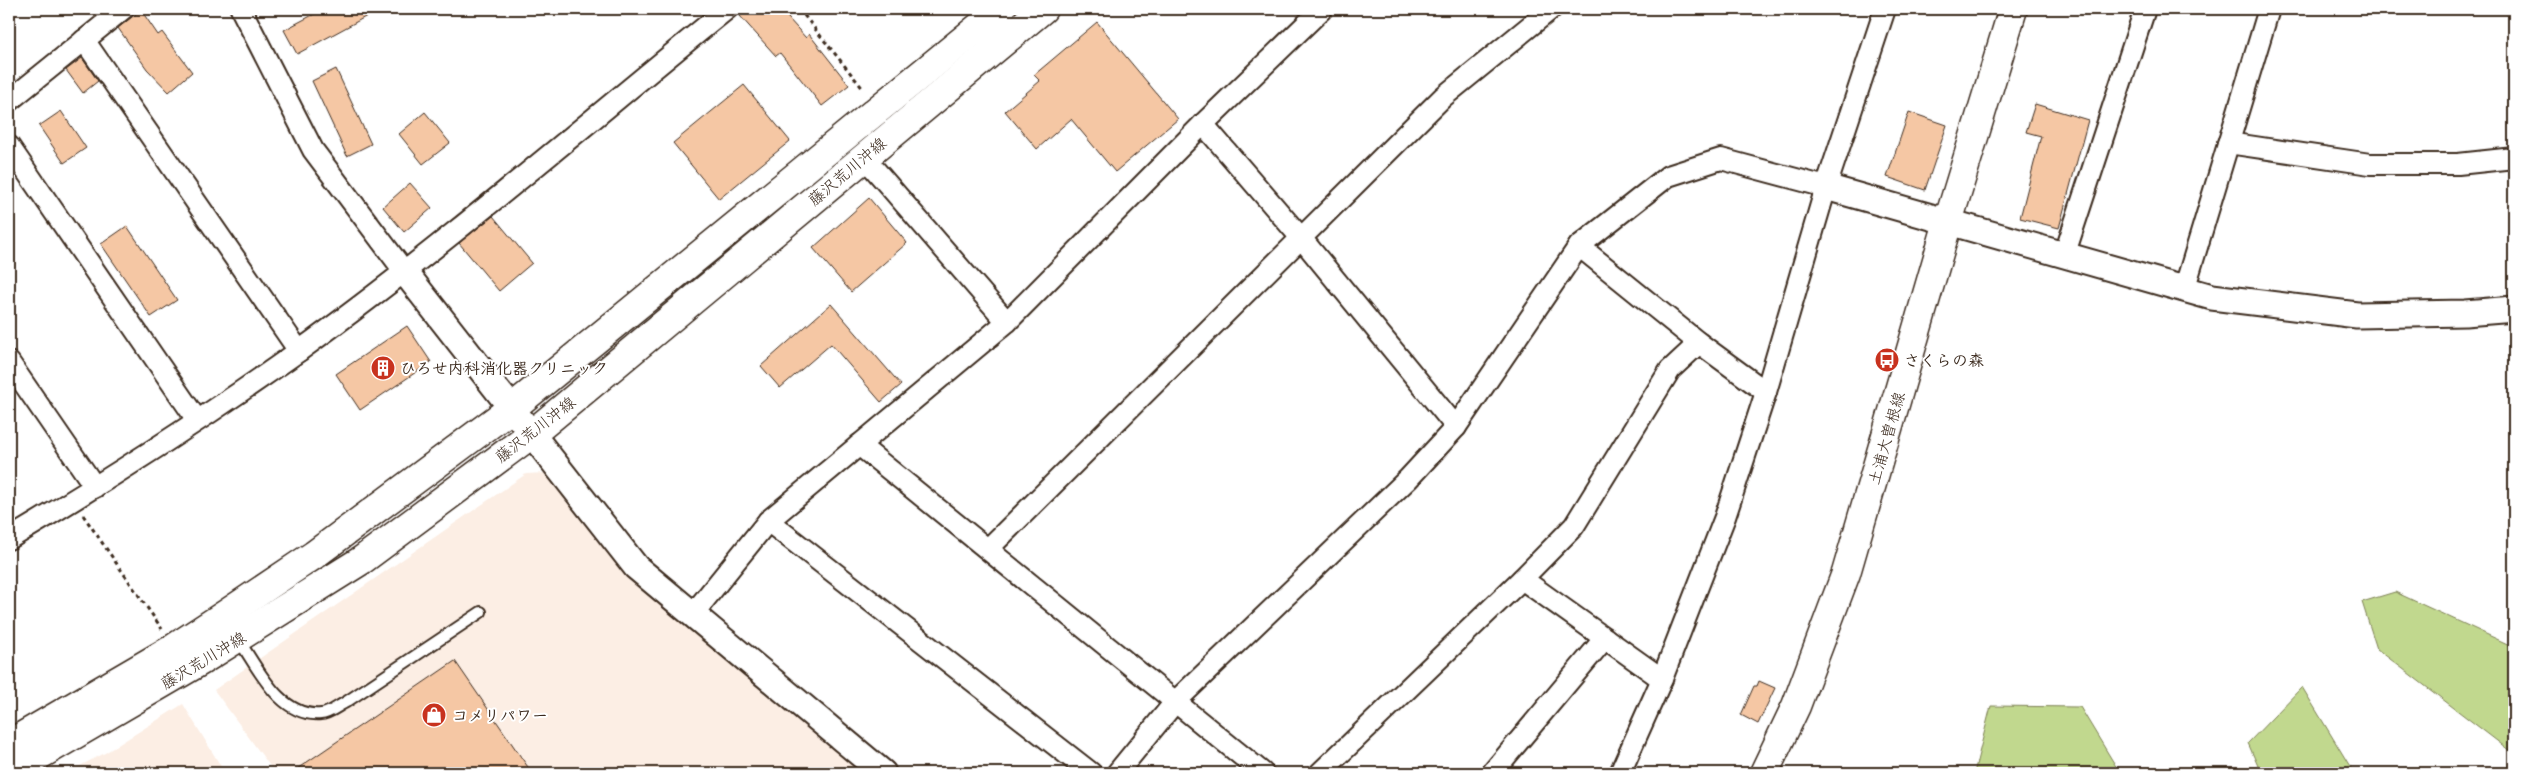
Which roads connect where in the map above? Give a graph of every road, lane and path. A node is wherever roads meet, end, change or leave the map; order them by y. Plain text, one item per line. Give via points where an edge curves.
1 (123, 9) edge
2 (241, 9) edge
3 (727, 9) edge
4 (799, 9) edge
5 (1001, 9) edge
6 (1043, 9) edge
7 (1322, 9) edge
8 (1550, 9) edge
9 (1885, 9) edge
10 (2013, 9) edge
11 (2145, 9) edge
12 (2269, 9) edge
13 (84, 40) junction
14 (9, 101) edge
15 (880, 109) junction
16 (1202, 124) junction
17 (2228, 143) junction
18 (9, 146) edge
19 (864, 157) junction
20 (2514, 158) edge
21 (1826, 187) junction
22 (1948, 222) junction
23 (1302, 239) junction
24 (1579, 246) junction
25 (2064, 256) junction
26 (404, 271) junction
27 (2184, 290) junction
28 (2514, 310) edge
29 (1007, 322) junction
30 (1698, 342) junction
31 (299, 351) junction
32 (9, 362) edge
33 (1766, 392) junction
34 (512, 408) junction
35 (197, 420) junction
36 (1456, 427) junction
37 (533, 433) junction
38 (859, 444) junction
39 (95, 487) junction
40 (74, 500) junction
41 (768, 521) junction
42 (9, 540) edge
43 (988, 549) junction
44 (1522, 579) junction
45 (481, 612) dead end
46 (693, 614) junction
47 (163, 632) dead end
48 (1604, 638) junction
49 (238, 639) junction
50 (1662, 679) junction
51 (1175, 702) junction
52 (9, 744) edge
53 (9, 773) edge
54 (883, 773) edge
55 (1091, 773) edge
56 (1116, 773) edge
57 (1262, 773) edge
58 (1320, 773) edge
59 (1492, 773) edge
60 (1620, 773) edge
61 (1764, 773) edge

1 - 13 street
2 - 26 street via 313,150
3 - 26 street
4 - 15 path
5 - 15 main road, 藤沢荒川沖線
6 - 19 main road, 藤沢荒川沖線
7 - 16 street
8 - 23 street via 1443,97
9 - 21 street
10 - 22 main road, 土浦大曽根線
11 - 25 street
12 - 17 street
13 - 14 street
13 - 31 street
15 - 34 main road, 藤沢荒川沖線
16 - 23 street
16 - 29 street
17 - 20 street via 2370,164 2458,164
17 - 27 street
18 - 35 street
19 - 29 street
19 - 37 main road, 藤沢荒川沖線
21 - 22 street
21 - 24 street via 1721,159 1668,176
21 - 33 street
22 - 25 street
22 - 61 main road, 土浦大曽根線 via 1846,573 1796,706
23 - 36 street
23 - 43 street
24 - 30 street
24 - 36 street
25 - 27 street
26 - 31 street
26 - 34 street
27 - 28 street via 2212,297 2357,315
29 - 38 street
30 - 33 street
30 - 44 street via 1670,370 1574,526
31 - 35 street
32 - 39 street
33 - 50 street via 1725,517
34 - 37 street
34 - 52 main road, 藤沢荒川沖線 via 314,555 226,614
35 - 39 street
36 - 51 street via 1408,479
37 - 46 street via 636,567
37 - 49 main road, 藤沢荒川沖線 via 362,560
38 - 41 street
38 - 43 street
39 - 40 street
40 - 42 street
40 - 47 path
41 - 46 street
41 - 55 street
43 - 51 street
44 - 48 street
44 - 58 street
45 - 49 lane via 323,714 301,714 281,700
46 - 54 street
48 - 50 street
48 - 59 street
49 - 53 main road, 藤沢荒川沖線
50 - 60 street
51 - 56 street
51 - 57 street

